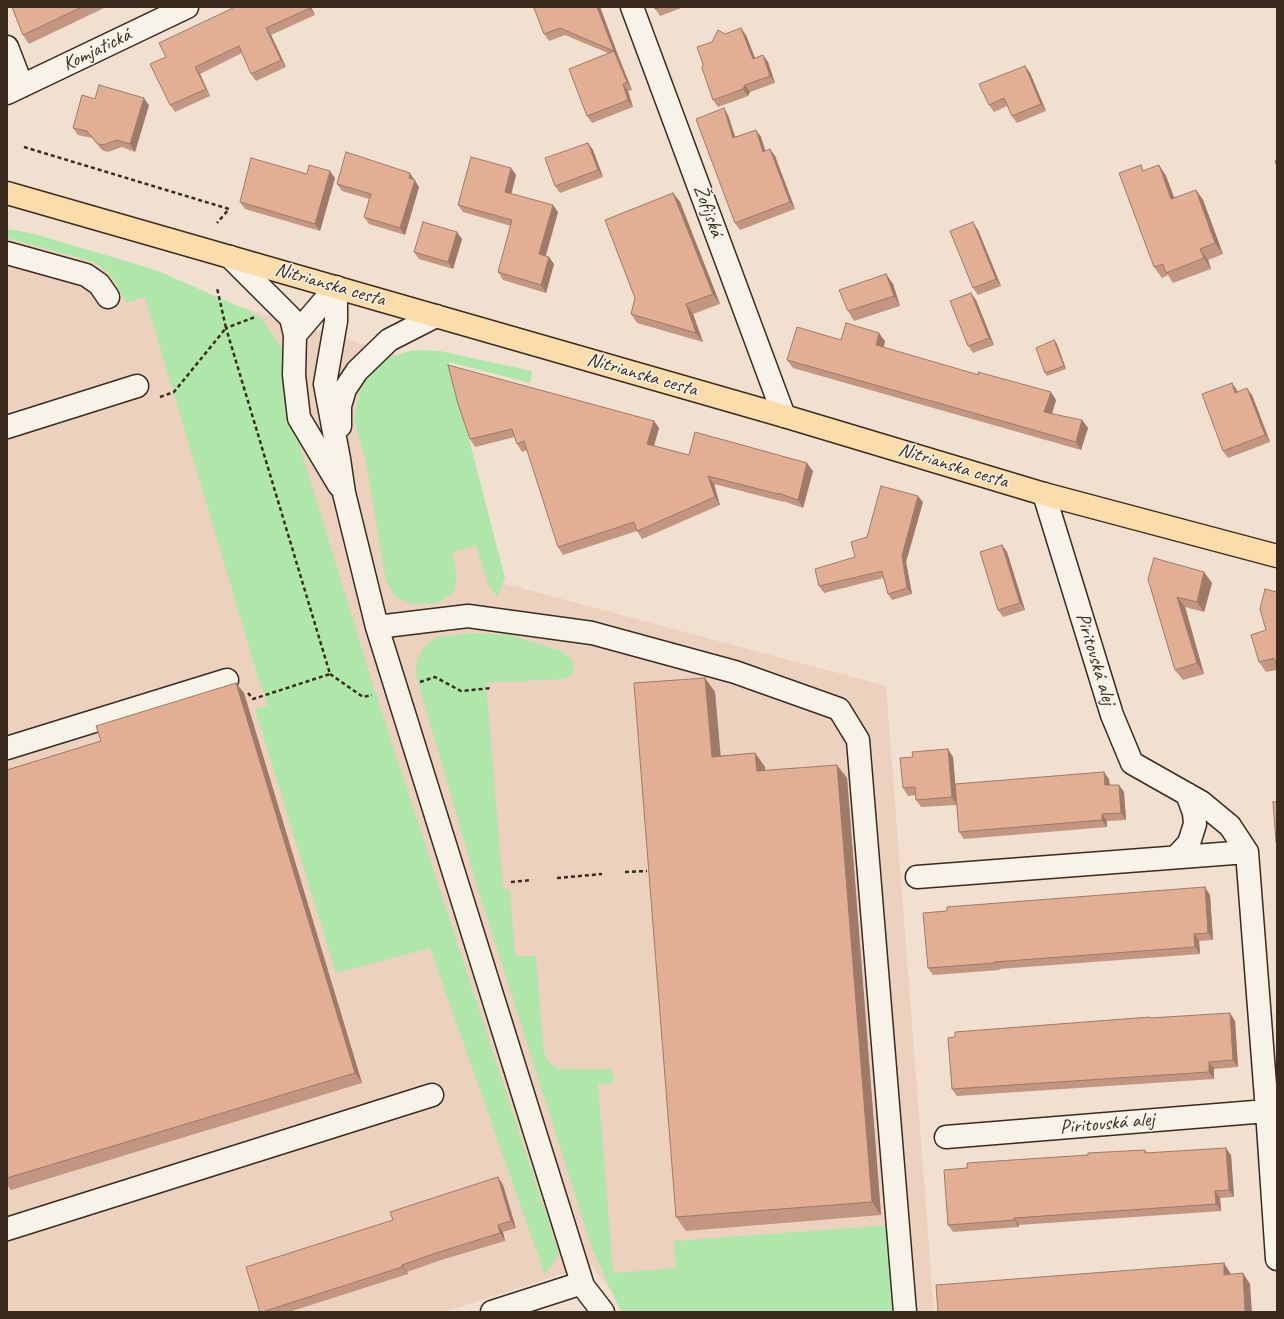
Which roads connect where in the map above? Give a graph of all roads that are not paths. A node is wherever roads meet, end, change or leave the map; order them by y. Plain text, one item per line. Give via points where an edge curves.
1 (186, 7) edge
2 (632, 7) edge
3 (7, 47) edge
4 (14, 89) edge
5 (7, 192) edge
6 (7, 252) edge
7 (230, 257) junction
8 (336, 287) junction
9 (108, 297) dead end
10 (436, 316) junction
11 (295, 335) junction
12 (137, 386) dead end
13 (784, 416) junction
14 (7, 427) edge
15 (339, 459) junction
16 (344, 493) junction
17 (1044, 494) junction
18 (1277, 556) edge
19 (377, 627) junction
20 (236, 684) edge
21 (7, 748) edge
22 (1186, 794) junction
23 (1247, 852) junction
24 (1178, 856) junction
25 (918, 877) dead end
26 (432, 1095) dead end
27 (1267, 1111) junction
28 (946, 1137) dead end
29 (7, 1229) edge
30 (1277, 1259) edge
31 (582, 1283) junction
32 (492, 1312) edge
33 (603, 1312) edge
34 (905, 1312) edge

1 - 4 street, Komjatická
2 - 13 street, Žofijská
3 - 4 street
5 - 7 main road, Nitrianska cesta
6 - 9 street via 86,275 99,284
7 - 8 main road, Nitrianska cesta
7 - 11 street via 291,318
8 - 10 main road, Nitrianska cesta
8 - 11 street
8 - 15 street via 336,321 325,384
10 - 13 main road, Nitrianska cesta
10 - 15 street via 389,340 357,371 345,389 340,406
11 - 16 street via 294,375 299,418
12 - 14 street
13 - 17 main road, Nitrianska cesta
15 - 16 street
16 - 19 street
17 - 18 main road, Nitrianska cesta
17 - 22 street, Piritovská alej via 1112,715 1132,763
19 - 31 street
19 - 34 street via 468,616 592,633 735,672 840,709 858,740
20 - 21 street
22 - 23 street, Piritovská alej via 1202,802 1230,826
22 - 24 street via 1194,813 1195,824 1189,843
23 - 24 street
23 - 27 street, Piritovská alej
24 - 25 street
26 - 29 street
27 - 28 street, Piritovská alej
27 - 30 street, Piritovská alej
31 - 32 street
31 - 33 street

